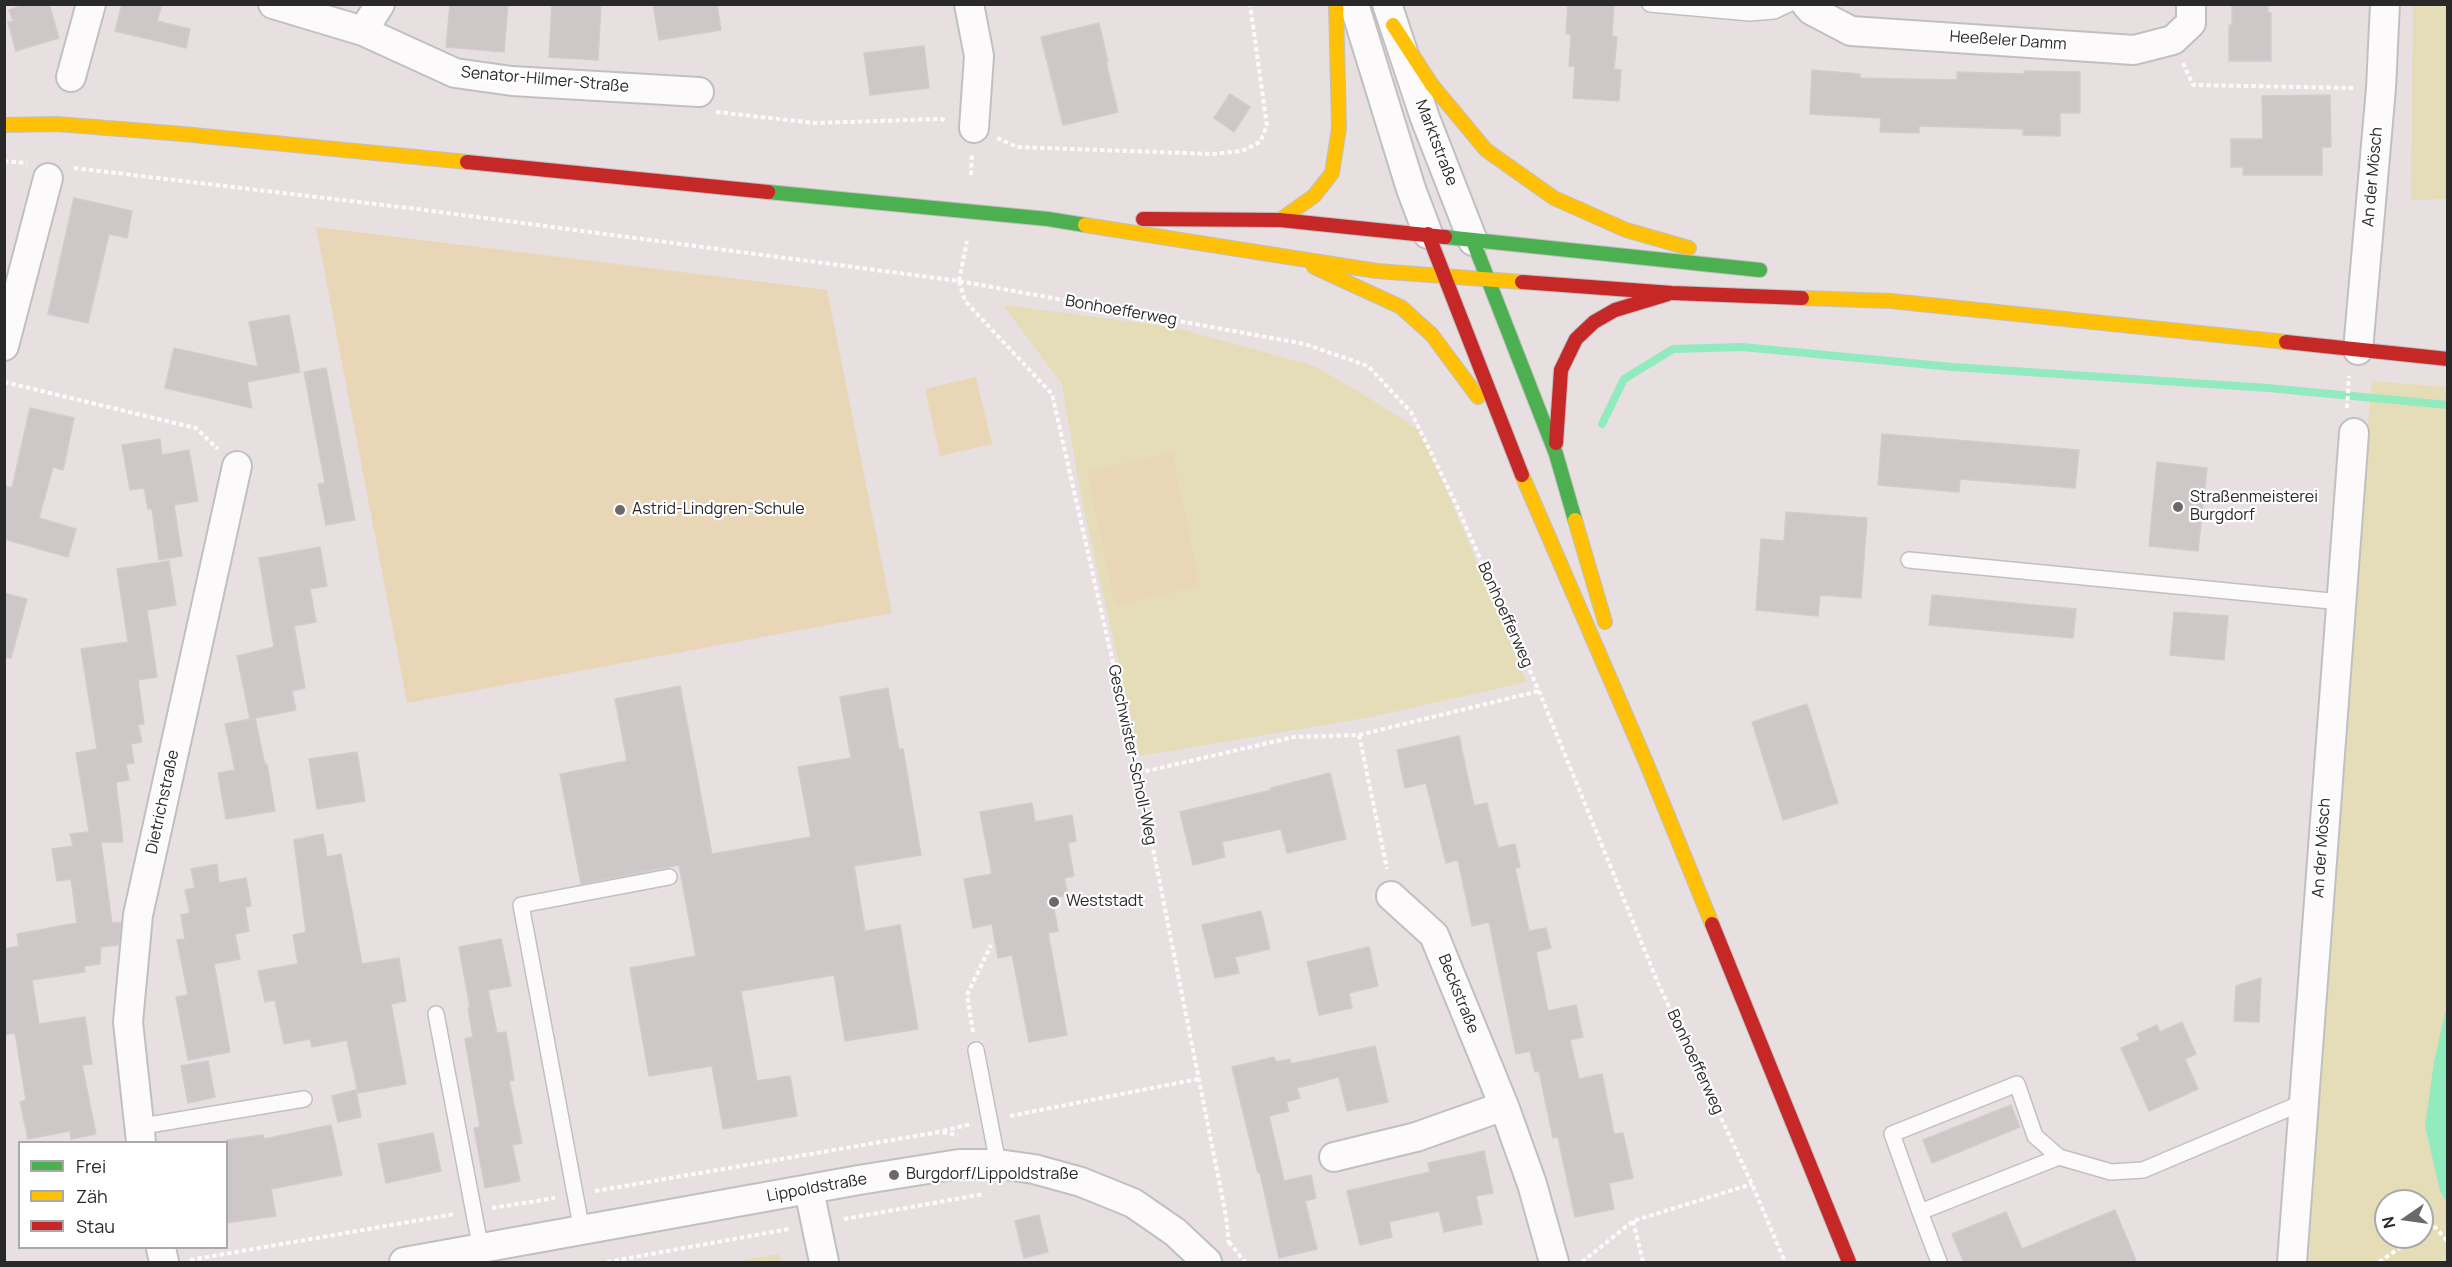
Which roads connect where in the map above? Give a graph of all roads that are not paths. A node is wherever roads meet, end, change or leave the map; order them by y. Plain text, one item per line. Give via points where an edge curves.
1 (91, 4) edge
2 (273, 4) edge
3 (380, 4) edge
4 (969, 4) edge
5 (1336, 4) edge
6 (1354, 4) edge
7 (1650, 4) edge
8 (1789, 4) edge
9 (1806, 4) edge
10 (2191, 4) edge
11 (2385, 4) edge
12 (1390, 15) edge
13 (363, 31) junction
14 (71, 77) dead end
15 (699, 92) road end
16 (4, 124) edge
17 (974, 128) road end
18 (56, 172) road end
19 (1048, 219) junction
20 (1280, 220) junction
21 (1428, 234) junction
22 (1473, 241) junction
23 (1295, 259) junction
24 (1442, 276) junction
25 (1488, 280) junction
26 (13, 281) edge
27 (1825, 285) dead end
28 (1672, 293) junction
29 (1891, 301) junction
30 (4, 346) edge
31 (2358, 350) junction
32 (2448, 359) edge
33 (2350, 425) road end
34 (1505, 435) junction
35 (1556, 454) junction
36 (237, 466) road end
37 (1909, 560) dead end
38 (2341, 602) junction
39 (1646, 762) junction
40 (669, 877) dead end
41 (1391, 896) road end
42 (436, 1014) dead end
43 (976, 1050) road end
44 (304, 1099) dead end
45 (2304, 1102) junction
46 (1504, 1106) junction
47 (139, 1135) edge
48 (1334, 1157) dead end
49 (2059, 1157) junction
50 (998, 1164) junction
51 (809, 1190) junction
52 (1920, 1212) junction
53 (582, 1231) junction
54 (481, 1250) junction
55 (1219, 1257) edge
56 (404, 1263) edge
57 (824, 1263) edge
58 (1554, 1263) edge
59 (1849, 1263) edge
60 (1939, 1263) edge
61 (2292, 1263) edge

1 - 14 street
2 - 13 street, Senator-Hilmer-Straße
3 - 13 street
4 - 17 street via 980,56
5 - 20 main road via 1339,128 1332,173 1314,196
6 - 21 street
7 - 8 lane via 1750,13 1774,11
9 - 10 street, Heeßeler Damm via 1851,31 2134,50 2173,40 2191,23
11 - 31 street, An der Mösch
12 - 22 street, Marktstraße
12 - 22 main road via 1432,85 1486,150 1554,198 1626,230 1765,271
13 - 15 street, Senator-Hilmer-Straße via 455,73 512,81
16 - 19 main road via 57,124 195,135
18 - 26 street
19 - 20 main road
19 - 23 main road
20 - 21 main road
21 - 22 main road
21 - 24 main road
22 - 25 main road, Marktstraße
23 - 24 main road
23 - 34 main road via 1401,308 1432,334
24 - 25 main road
24 - 34 main road
25 - 28 main road
25 - 35 main road, Marktstraße
26 - 30 street
27 - 29 main road
28 - 29 main road
28 - 35 main road via 1615,309 1576,339 1561,370
29 - 31 main road
31 - 32 main road
33 - 38 street, An der Mösch
34 - 39 main road
35 - 39 main road
36 - 47 street, Dietrichstraße via 138,915 128,1022
37 - 38 lane
38 - 45 street, An der Mösch
39 - 59 main road
40 - 53 lane via 521,905
41 - 46 street, Beckstraße via 1434,935
42 - 54 lane
43 - 50 lane
44 - 47 lane
45 - 49 lane via 2143,1170 2111,1172
45 - 61 street, An der Mösch
46 - 48 street via 1416,1137
46 - 58 street, Beckstraße via 1532,1184
49 - 52 lane
49 - 52 lane via 2034,1136 2017,1084 1892,1134
50 - 51 street, Lippoldstraße via 959,1164
50 - 55 street, Lippoldstraße via 1043,1171 1133,1203
51 - 53 street, Lippoldstraße
51 - 57 street
52 - 60 lane
53 - 54 street, Lippoldstraße
54 - 56 street, Lippoldstraße

